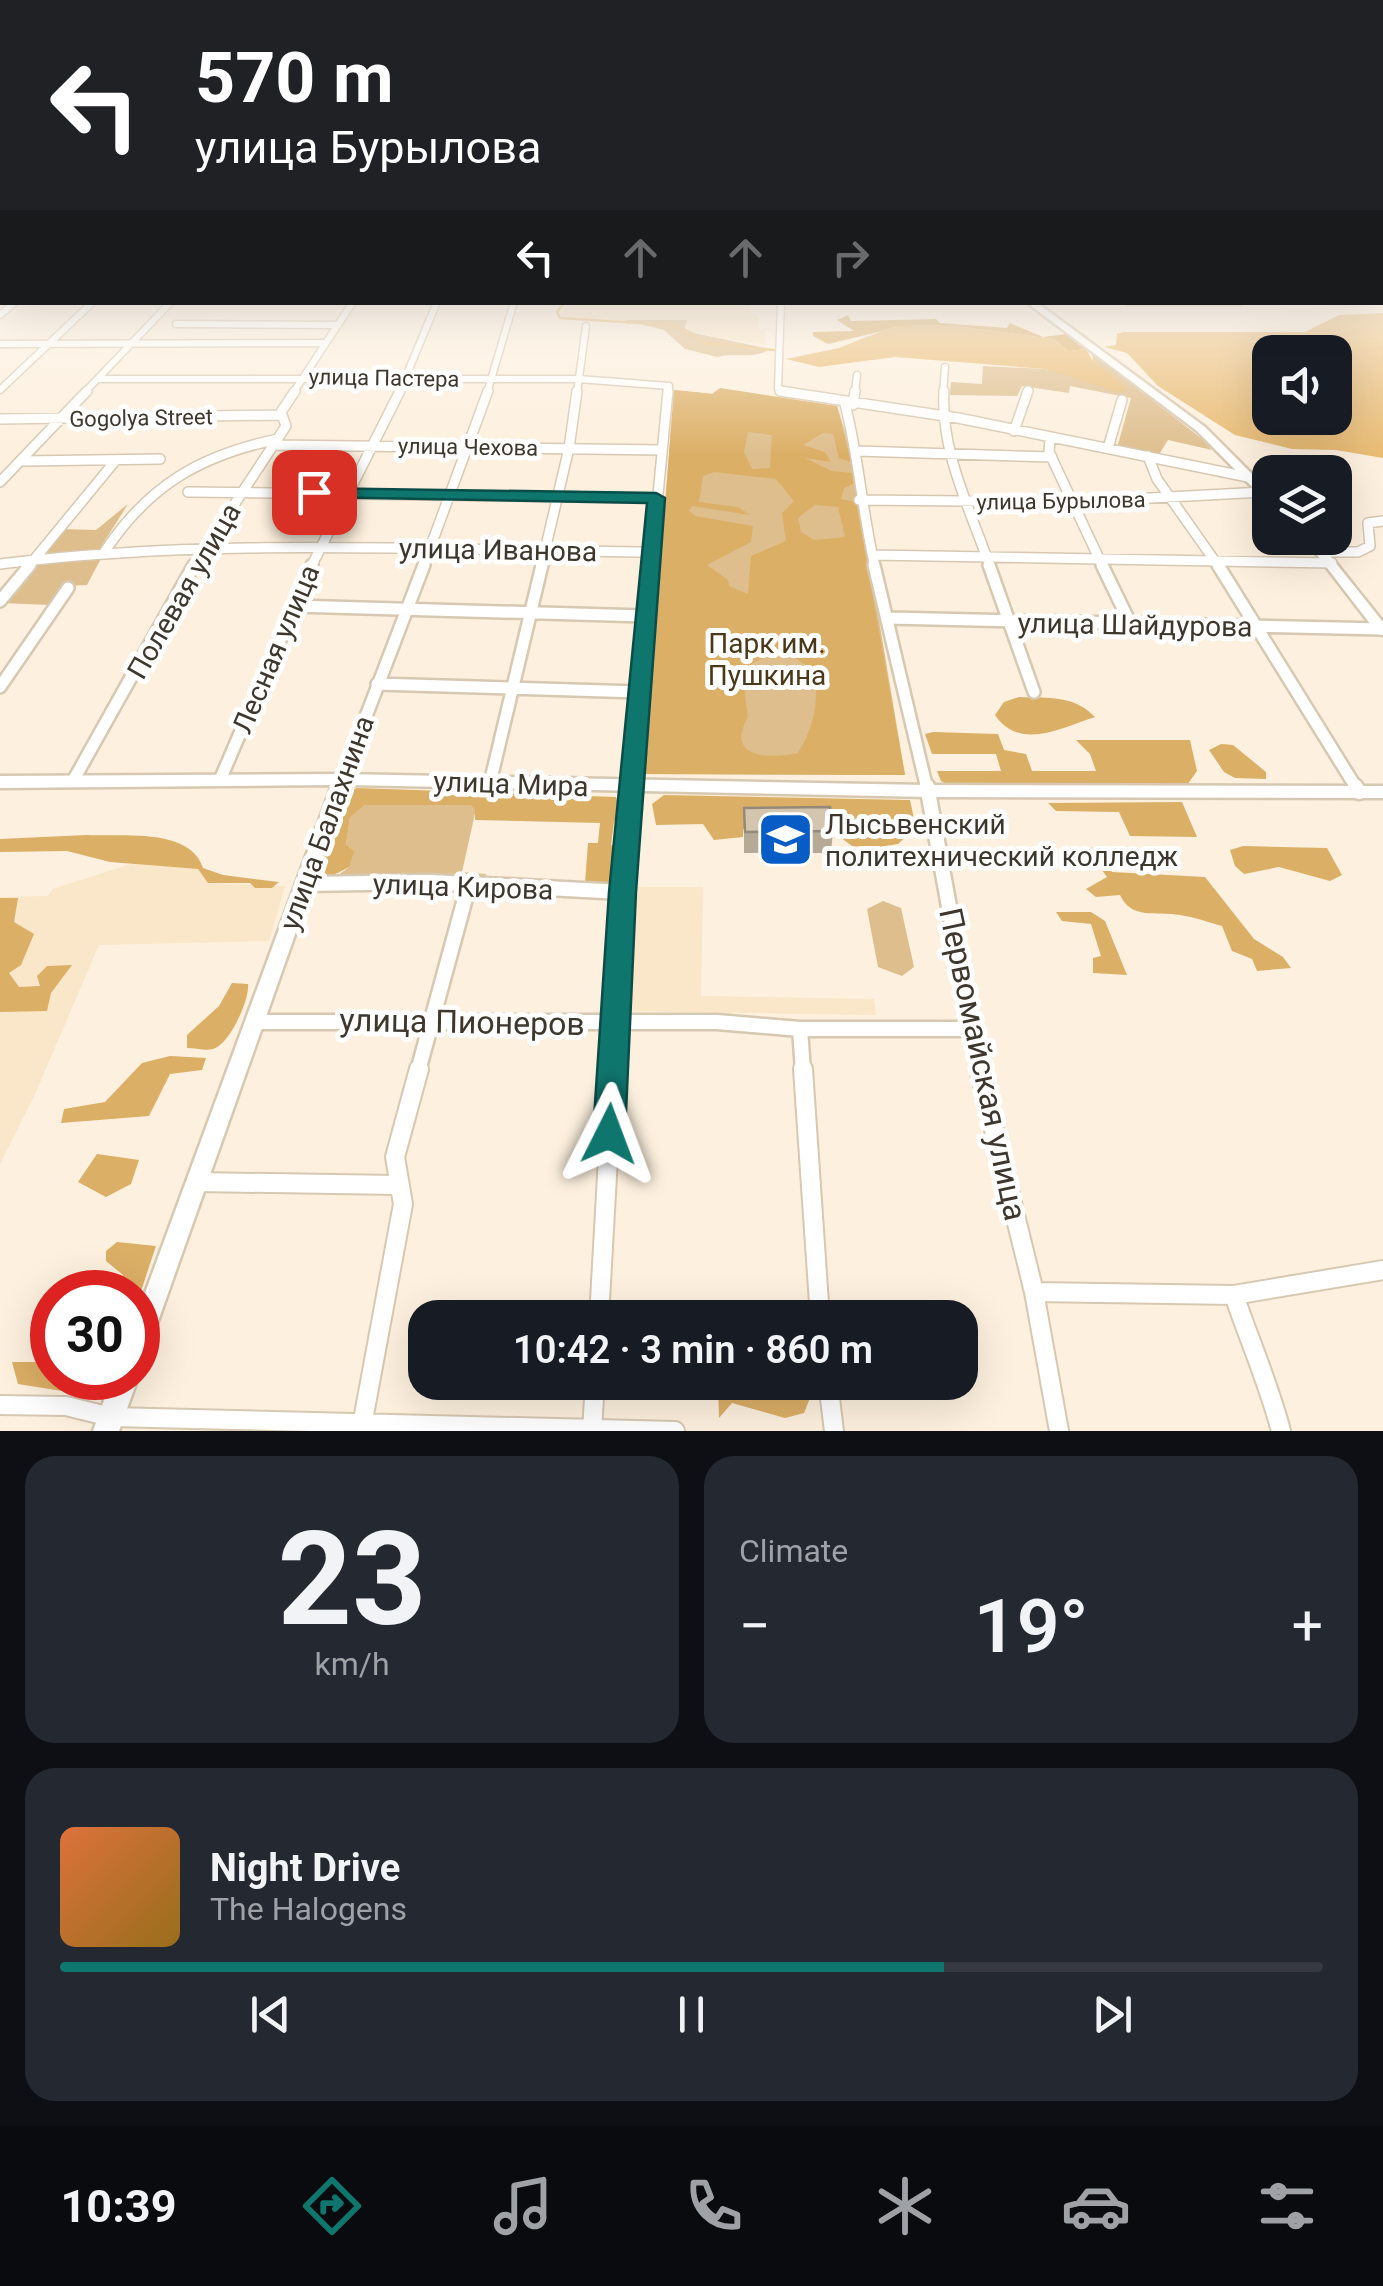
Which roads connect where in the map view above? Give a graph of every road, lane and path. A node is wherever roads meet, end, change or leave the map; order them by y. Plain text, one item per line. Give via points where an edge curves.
1 (70, 323) edge
2 (151, 323) edge
3 (426, 323) edge
4 (507, 323) edge
5 (780, 323) edge
6 (1060, 323) edge
7 (176, 324) dead end
8 (335, 325) joint
9 (586, 326) dead end
10 (323, 343) junction
11 (0, 344) edge
12 (47, 344) junction
13 (132, 344) junction
14 (945, 367) dead end
15 (857, 375) dead end
16 (302, 377) junction
17 (408, 378) junction
18 (98, 379) junction
19 (488, 379) junction
20 (579, 379) junction
21 (0, 390) edge
22 (1028, 391) dead end
23 (1122, 400) dead end
24 (849, 404) junction
25 (282, 415) junction
26 (942, 416) junction
27 (0, 418) edge
28 (58, 419) junction
29 (1014, 431) junction
30 (1050, 438) junction
31 (276, 442) junction
32 (375, 445) junction
33 (469, 446) junction
34 (569, 448) junction
35 (1108, 448) junction
36 (662, 450) junction
37 (857, 450) junction
38 (951, 455) junction
39 (1148, 456) junction
40 (1052, 457) junction
41 (160, 459) dead end
42 (116, 460) junction
43 (24, 461) junction
44 (1248, 476) junction
45 (1252, 480) edge
46 (0, 482) edge
47 (353, 491) junction
48 (188, 492) dead end
49 (243, 492) junction
50 (449, 492) junction
51 (557, 496) junction
52 (1252, 496) edge
53 (656, 498) junction
54 (859, 500) junction
55 (1176, 500) junction
56 (1076, 502) junction
57 (967, 503) junction
58 (1383, 521) edge
59 (428, 548) junction
60 (203, 549) junction
61 (318, 550) junction
62 (544, 550) junction
63 (104, 551) junction
64 (650, 552) junction
65 (874, 555) junction
66 (1328, 557) junction
67 (989, 558) junction
68 (1102, 559) junction
69 (35, 560) junction
70 (0, 564) edge
71 (1218, 564) junction
72 (68, 588) dead end
73 (0, 601) edge
74 (294, 606) junction
75 (406, 608) junction
76 (530, 612) junction
77 (644, 616) junction
78 (890, 618) junction
79 (1011, 622) junction
80 (1130, 623) junction
81 (1262, 628) junction
82 (1382, 630) edge
83 (377, 684) junction
84 (0, 686) edge
85 (513, 686) junction
86 (639, 692) junction
87 (1034, 692) dead end
88 (342, 779) junction
89 (220, 780) junction
90 (73, 781) junction
91 (0, 782) edge
92 (490, 783) junction
93 (633, 787) junction
94 (928, 791) junction
95 (1360, 792) junction
96 (1383, 792) edge
97 (304, 884) junction
98 (469, 884) junction
99 (622, 892) junction
100 (256, 1022) junction
101 (432, 1022) junction
102 (615, 1023) junction
103 (800, 1029) junction
104 (969, 1029) junction
105 (197, 1182) junction
106 (398, 1186) junction
107 (1383, 1270) edge
108 (160, 1284) edge
109 (1034, 1292) junction
110 (1234, 1295) junction
111 (600, 1300) edge
112 (819, 1300) edge
113 (117, 1400) edge
114 (594, 1400) edge
115 (830, 1400) edge
116 (0, 1406) edge
117 (108, 1424) edge
118 (362, 1426) edge
119 (592, 1430) edge
120 (675, 1431) edge
121 (834, 1431) edge
122 (1059, 1431) edge
123 (1280, 1431) edge

1 - 12 street
2 - 13 street
3 - 17 street, Лесная улица
4 - 19 street, улица Балахнина
5 - 24 street via 781,393
6 - 44 street via 1201,429
7 - 8 street
8 - 10 street, Полевая улица
9 - 20 street
10 - 13 street
10 - 16 street, Полевая улица
11 - 12 street
12 - 13 street
12 - 21 street
13 - 18 street
14 - 26 street
15 - 24 street, Первомайская улица
16 - 17 street, улица Пастера
16 - 18 street, улица Пастера
16 - 25 street, Полевая улица
17 - 19 street, улица Пастера
17 - 32 street, Лесная улица
18 - 28 street
19 - 20 street, улица Пастера
19 - 33 street, улица Балахнина
20 - 34 street
20 - 36 street, улица Пастера via 669,386
22 - 29 street
23 - 35 street
24 - 26 street
24 - 37 street, Первомайская улица
25 - 28 street, Gogolya Street
25 - 31 street, Полевая улица via 286,426
26 - 29 street
26 - 38 street
27 - 28 street, Gogolya Street
28 - 43 street
29 - 30 street
30 - 35 street
30 - 40 street
31 - 32 street, улица Чехова
31 - 49 street, Полевая улица
31 - 63 street, улица Чехова via 192,462 141,499
32 - 33 street, улица Чехова
32 - 47 street, Лесная улица
33 - 34 street, улица Чехова
33 - 50 street, улица Балахнина
34 - 36 street, улица Чехова
34 - 51 street
35 - 39 street
36 - 53 street
37 - 38 street
37 - 54 street, Первомайская улица
38 - 40 street
38 - 57 street
39 - 44 street
39 - 55 street via 1149,470
40 - 56 street
41 - 42 street
42 - 43 street
42 - 69 street
43 - 46 street
44 - 45 street
47 - 49 street
47 - 50 street
47 - 61 street, Лесная улица
48 - 49 street
49 - 60 street, Полевая улица
50 - 51 street
50 - 59 street, улица Балахнина
51 - 53 street
51 - 62 street
52 - 55 street, улица Бурылова
53 - 64 street
54 - 57 street, улица Бурылова
54 - 65 street, Первомайская улица
55 - 56 street, улица Бурылова
55 - 71 street
56 - 57 street, улица Бурылова
56 - 68 street
57 - 67 street
58 - 66 street via 1368,523 1370,546
59 - 61 street, улица Иванова
59 - 62 street, улица Иванова
59 - 75 street, улица Балахнина
60 - 61 street, улица Иванова
60 - 63 street, улица Иванова
60 - 90 street, Полевая улица
61 - 74 street, Лесная улица
62 - 64 street, улица Иванова
62 - 76 street
63 - 69 street, улица Иванова
64 - 77 street
65 - 67 street
65 - 78 street, Первомайская улица
66 - 71 street
66 - 82 street
67 - 68 street
67 - 79 street
68 - 71 street
68 - 80 street
69 - 70 street, улица Иванова
69 - 73 street
71 - 81 street
72 - 84 street
74 - 75 street
74 - 89 street, Лесная улица
75 - 76 street
75 - 83 street, улица Балахнина
76 - 77 street
76 - 85 street
77 - 86 street
78 - 79 street, улица Шайдурова
78 - 94 street, Первомайская улица
79 - 80 street, улица Шайдурова
79 - 87 street
80 - 81 street, улица Шайдурова
81 - 82 street, улица Шайдурова
81 - 95 street
83 - 85 street
83 - 88 street, улица Балахнина
85 - 86 street
85 - 92 street
86 - 93 street
88 - 89 street, улица Мира
88 - 92 street, улица Мира
88 - 97 street, улица Балахнина
89 - 90 street, улица Мира
90 - 91 street, улица Мира
92 - 93 street, улица Мира
93 - 94 street, улица Мира
93 - 99 street
94 - 95 street, улица Мира
94 - 104 street, Первомайская улица
95 - 96 street, улица Мира
97 - 98 street, улица Кирова
97 - 100 street, улица Балахнина
98 - 99 street, улица Кирова
98 - 101 street
99 - 102 street
100 - 101 street, улица Пионеров
100 - 105 street, улица Балахнина
101 - 102 street, улица Пионеров
101 - 106 street via 395,1157
102 - 103 street, улица Пионеров
102 - 111 street
103 - 104 street, улица Пионеров
103 - 112 street
104 - 109 street, Первомайская улица
105 - 106 street
105 - 108 street, улица Балахнина
106 - 118 street via 403,1204
107 - 110 street
109 - 110 street
109 - 122 street, Первомайская улица
110 - 123 street via 1264,1365
113 - 117 street
114 - 119 street
115 - 121 street
116 - 117 street via 66,1406
117 - 118 street
118 - 119 street
119 - 120 street

